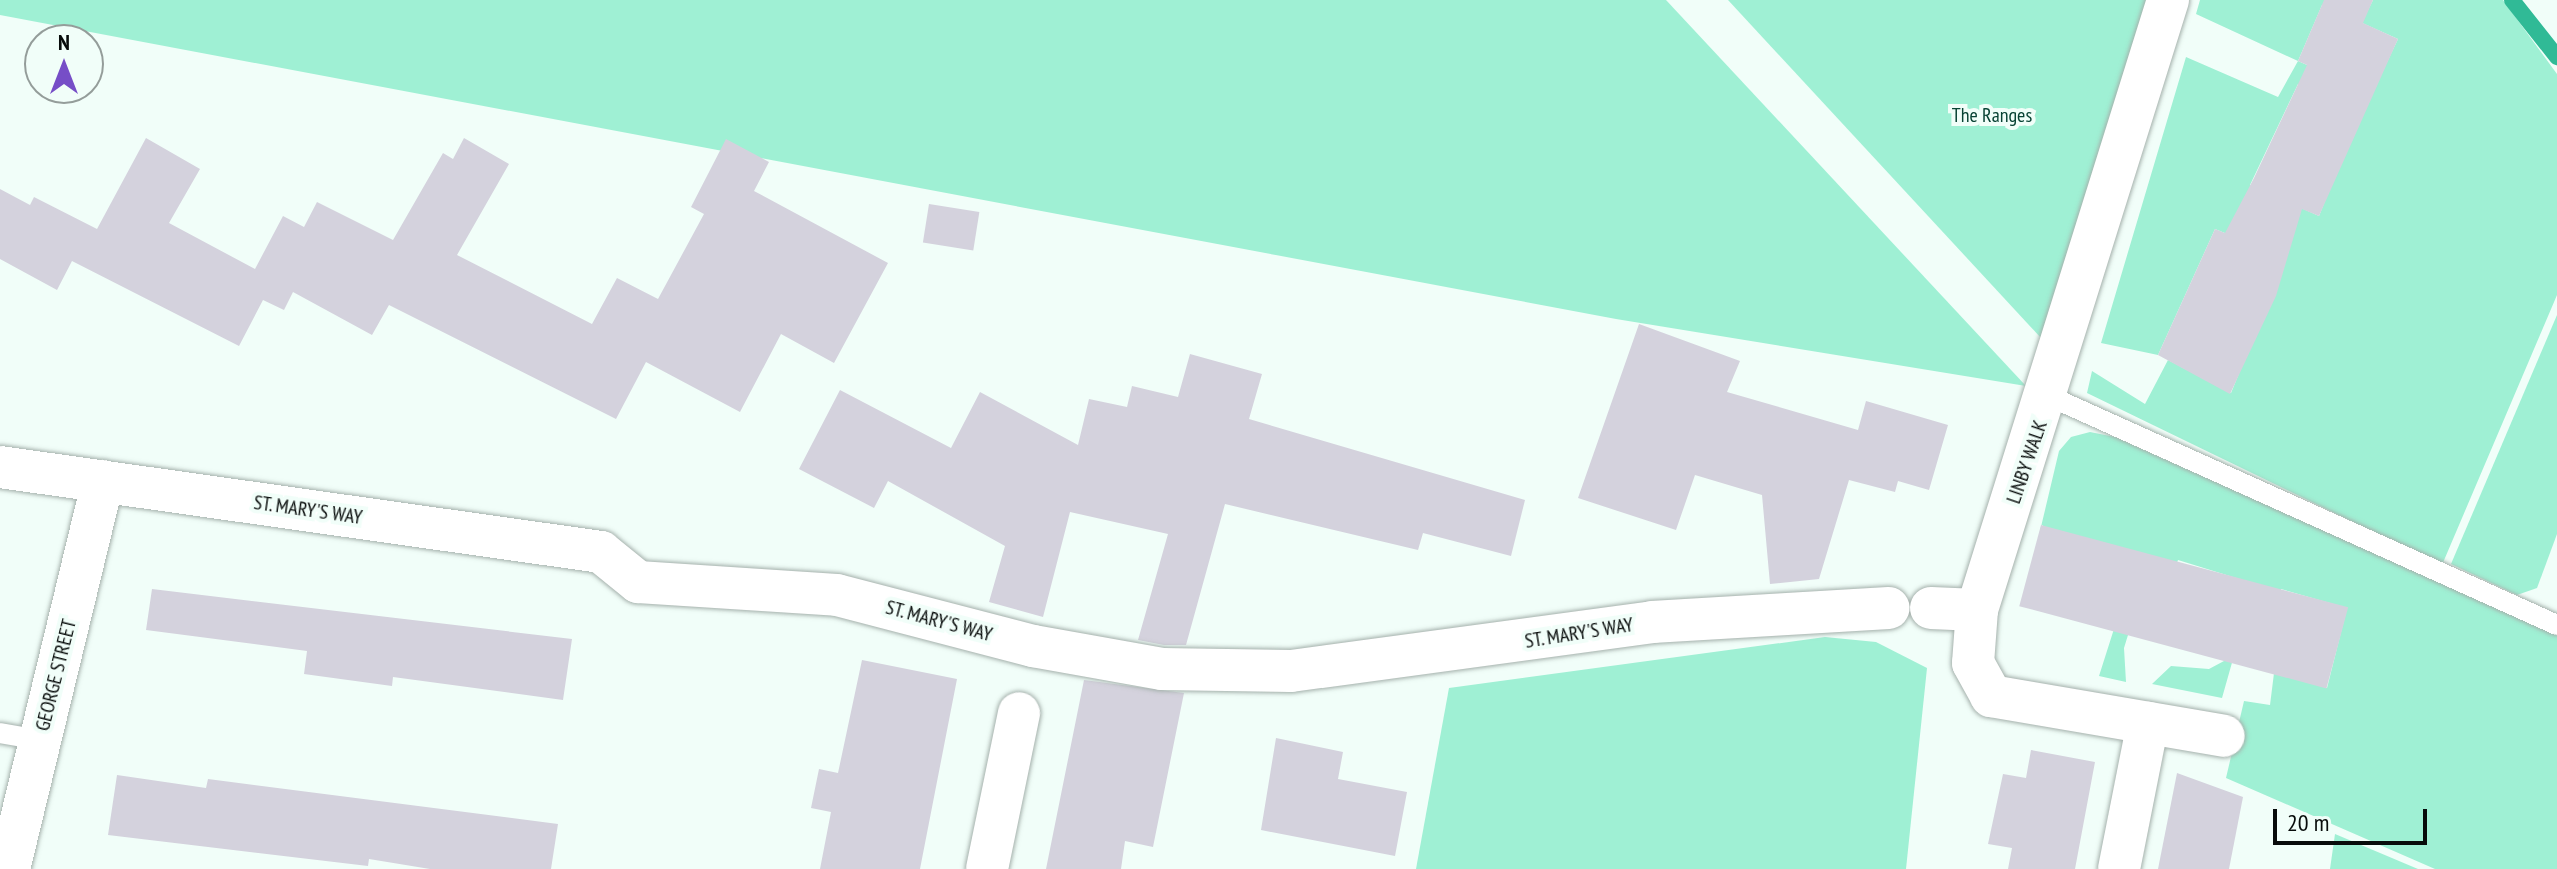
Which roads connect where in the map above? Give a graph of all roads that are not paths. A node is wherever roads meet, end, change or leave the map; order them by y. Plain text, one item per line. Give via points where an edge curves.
1 (2168, 0) edge
2 (2049, 396) junction
3 (0, 467) edge
4 (103, 481) junction
5 (1889, 608) dead end
6 (1931, 608) dead end
7 (1977, 610) junction
8 (2557, 625) edge
9 (1019, 713) dead end
10 (2148, 723) junction
11 (2224, 736) dead end
12 (20, 737) edge
13 (9, 869) edge
14 (987, 869) edge
15 (2119, 869) edge

1 - 2 street, LINBY WALK
2 - 7 street, LINBY WALK
2 - 8 lane
3 - 4 street, ST. MARY'S WAY
4 - 5 street, ST. MARY'S WAY via 601,552 638,582 837,595 1033,646 1162,669 1291,671 1652,622
4 - 12 street, GEORGE STREET
6 - 7 street
7 - 10 street, LINBY WALK via 1973,663 1991,696
9 - 14 street
10 - 11 street, LINBY WALK
10 - 15 street
12 - 13 street, GEORGE STREET

